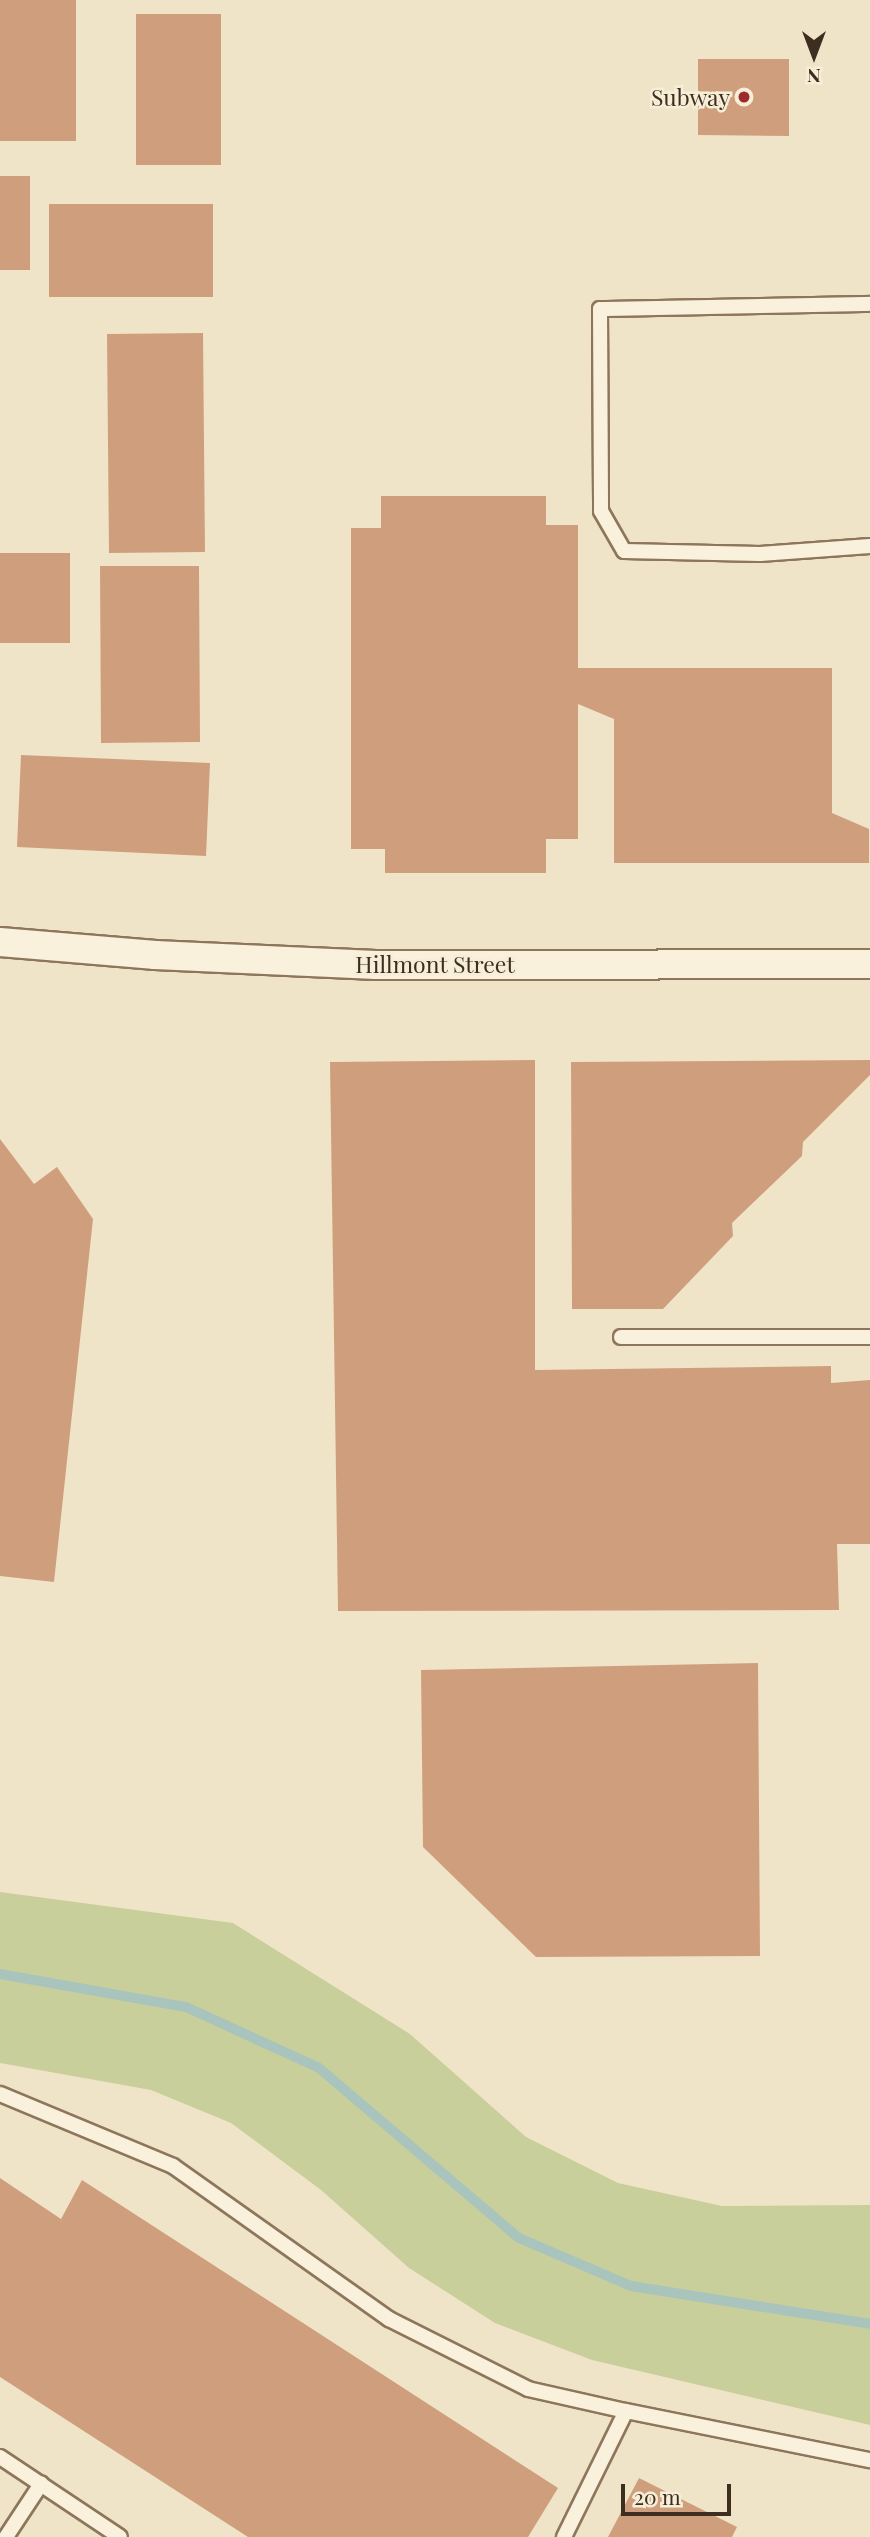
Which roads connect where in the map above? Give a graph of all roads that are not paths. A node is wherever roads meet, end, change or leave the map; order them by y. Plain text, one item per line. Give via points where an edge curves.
1 (870, 304) edge
2 (870, 546) edge
3 (0, 942) edge
4 (870, 964) edge
5 (621, 1337) dead end
6 (870, 1337) edge
7 (0, 2094) edge
8 (626, 2411) junction
9 (0, 2457) edge
10 (870, 2460) edge
11 (40, 2484) junction
12 (6, 2537) edge
13 (120, 2537) edge
14 (564, 2537) edge

1 - 2 lane via 600,309 601,511 624,551 760,554
3 - 4 street, Hillmont Street via 155,955 376,965
5 - 6 lane
7 - 8 lane via 173,2166 412,2330 528,2389
8 - 10 lane
8 - 14 lane
9 - 11 lane
11 - 12 lane
11 - 13 lane

